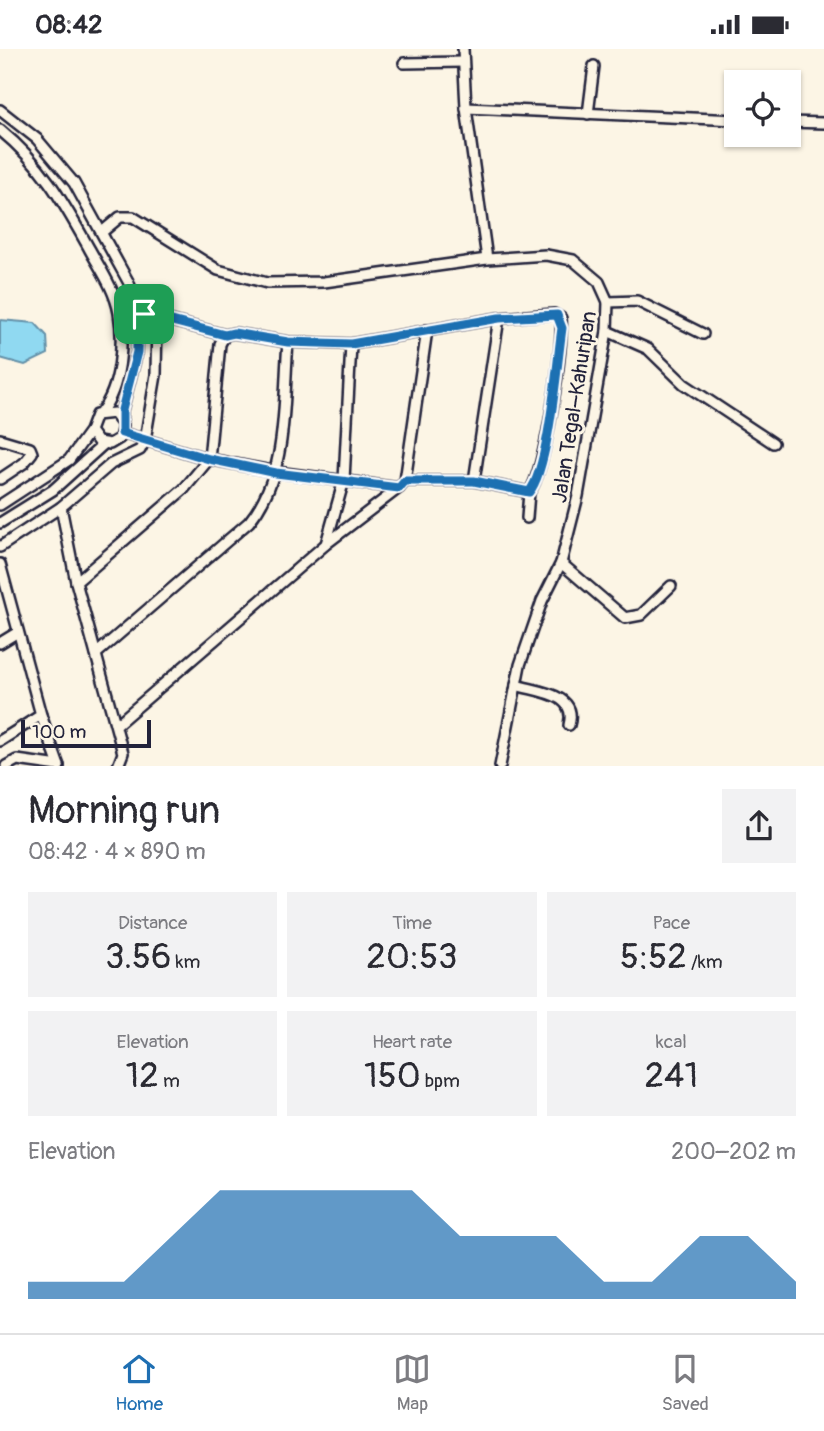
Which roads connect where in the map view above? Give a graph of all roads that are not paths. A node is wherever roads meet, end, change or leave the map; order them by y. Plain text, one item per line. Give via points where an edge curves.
1 (463, 49) edge
2 (404, 62) dead end
3 (463, 62) junction
4 (594, 66) dead end
5 (466, 108) junction
6 (0, 110) edge
7 (588, 114) junction
8 (724, 119) edge
9 (801, 122) edge
10 (824, 123) edge
11 (0, 130) edge
12 (102, 232) junction
13 (487, 258) junction
14 (608, 302) junction
15 (138, 312) junction
16 (157, 316) junction
17 (499, 318) junction
18 (427, 330) junction
19 (607, 331) junction
20 (703, 334) dead end
21 (225, 335) junction
22 (288, 342) junction
23 (351, 344) junction
24 (102, 412) junction
25 (122, 422) junction
26 (90, 431) junction
27 (122, 433) junction
28 (0, 439) edge
29 (150, 441) junction
30 (773, 443) dead end
31 (104, 444) junction
32 (209, 459) junction
33 (276, 473) junction
34 (0, 479) edge
35 (344, 480) junction
36 (474, 481) junction
37 (402, 484) junction
38 (529, 492) junction
39 (0, 505) edge
40 (61, 507) junction
41 (527, 518) dead end
42 (0, 523) edge
43 (326, 544) junction
44 (0, 547) edge
45 (561, 563) junction
46 (0, 564) edge
47 (76, 582) junction
48 (671, 586) dead end
49 (18, 632) junction
50 (0, 643) edge
51 (96, 654) junction
52 (516, 685) junction
53 (41, 715) junction
54 (116, 725) junction
55 (569, 725) dead end
56 (0, 741) edge
57 (0, 754) edge
58 (7, 764) edge
59 (59, 766) edge
60 (118, 766) edge
61 (500, 766) edge

1 - 3 street
2 - 3 street
3 - 5 street
4 - 7 street
5 - 7 street
5 - 13 street
6 - 12 street via 37,139 74,183
7 - 8 street
9 - 10 street
11 - 24 street via 60,194 109,283 119,312 121,346 115,384
12 - 13 street, Jalan Tegal–Kahuripan via 120,217 132,217 218,270 267,283 324,282
12 - 15 street
13 - 14 street, Jalan Tegal–Kahuripan via 546,255 573,260 592,273
14 - 19 street, Jalan Tegal–Kahuripan
14 - 20 street via 637,301
15 - 16 street
15 - 25 street via 137,352
16 - 21 street
16 - 29 street
17 - 18 street
17 - 36 street
17 - 38 street via 554,314 561,320 542,458
18 - 23 street
18 - 37 street
19 - 30 street via 648,349 684,384
19 - 45 street, Jalan Tegal–Kahuripan via 578,496
21 - 22 street
21 - 32 street via 220,344
22 - 23 street
22 - 33 street
23 - 35 street
24 - 25 street via 114,413
24 - 26 street via 92,419
25 - 27 street
26 - 31 street
26 - 39 street via 69,460
27 - 29 street
27 - 31 street via 115,442
28 - 34 street via 30,448 32,453
29 - 32 street
29 - 40 street via 111,464
31 - 42 street via 53,490
32 - 33 street
32 - 47 street via 184,489
33 - 35 street
33 - 51 street via 249,522
35 - 37 street
35 - 43 street
36 - 37 street
36 - 38 street
37 - 43 street
38 - 41 street
40 - 44 street
40 - 47 street
43 - 54 street
45 - 48 street via 625,618 641,615
45 - 52 street, Jalan Tegal–Kahuripan via 542,601
46 - 49 street
47 - 51 street
49 - 50 street
49 - 53 street
51 - 54 street
52 - 55 street via 563,699 570,708
52 - 61 street, Jalan Tegal–Kahuripan
53 - 56 street
53 - 59 street
54 - 60 street via 123,753
57 - 58 street
58 - 59 street via 17,760

